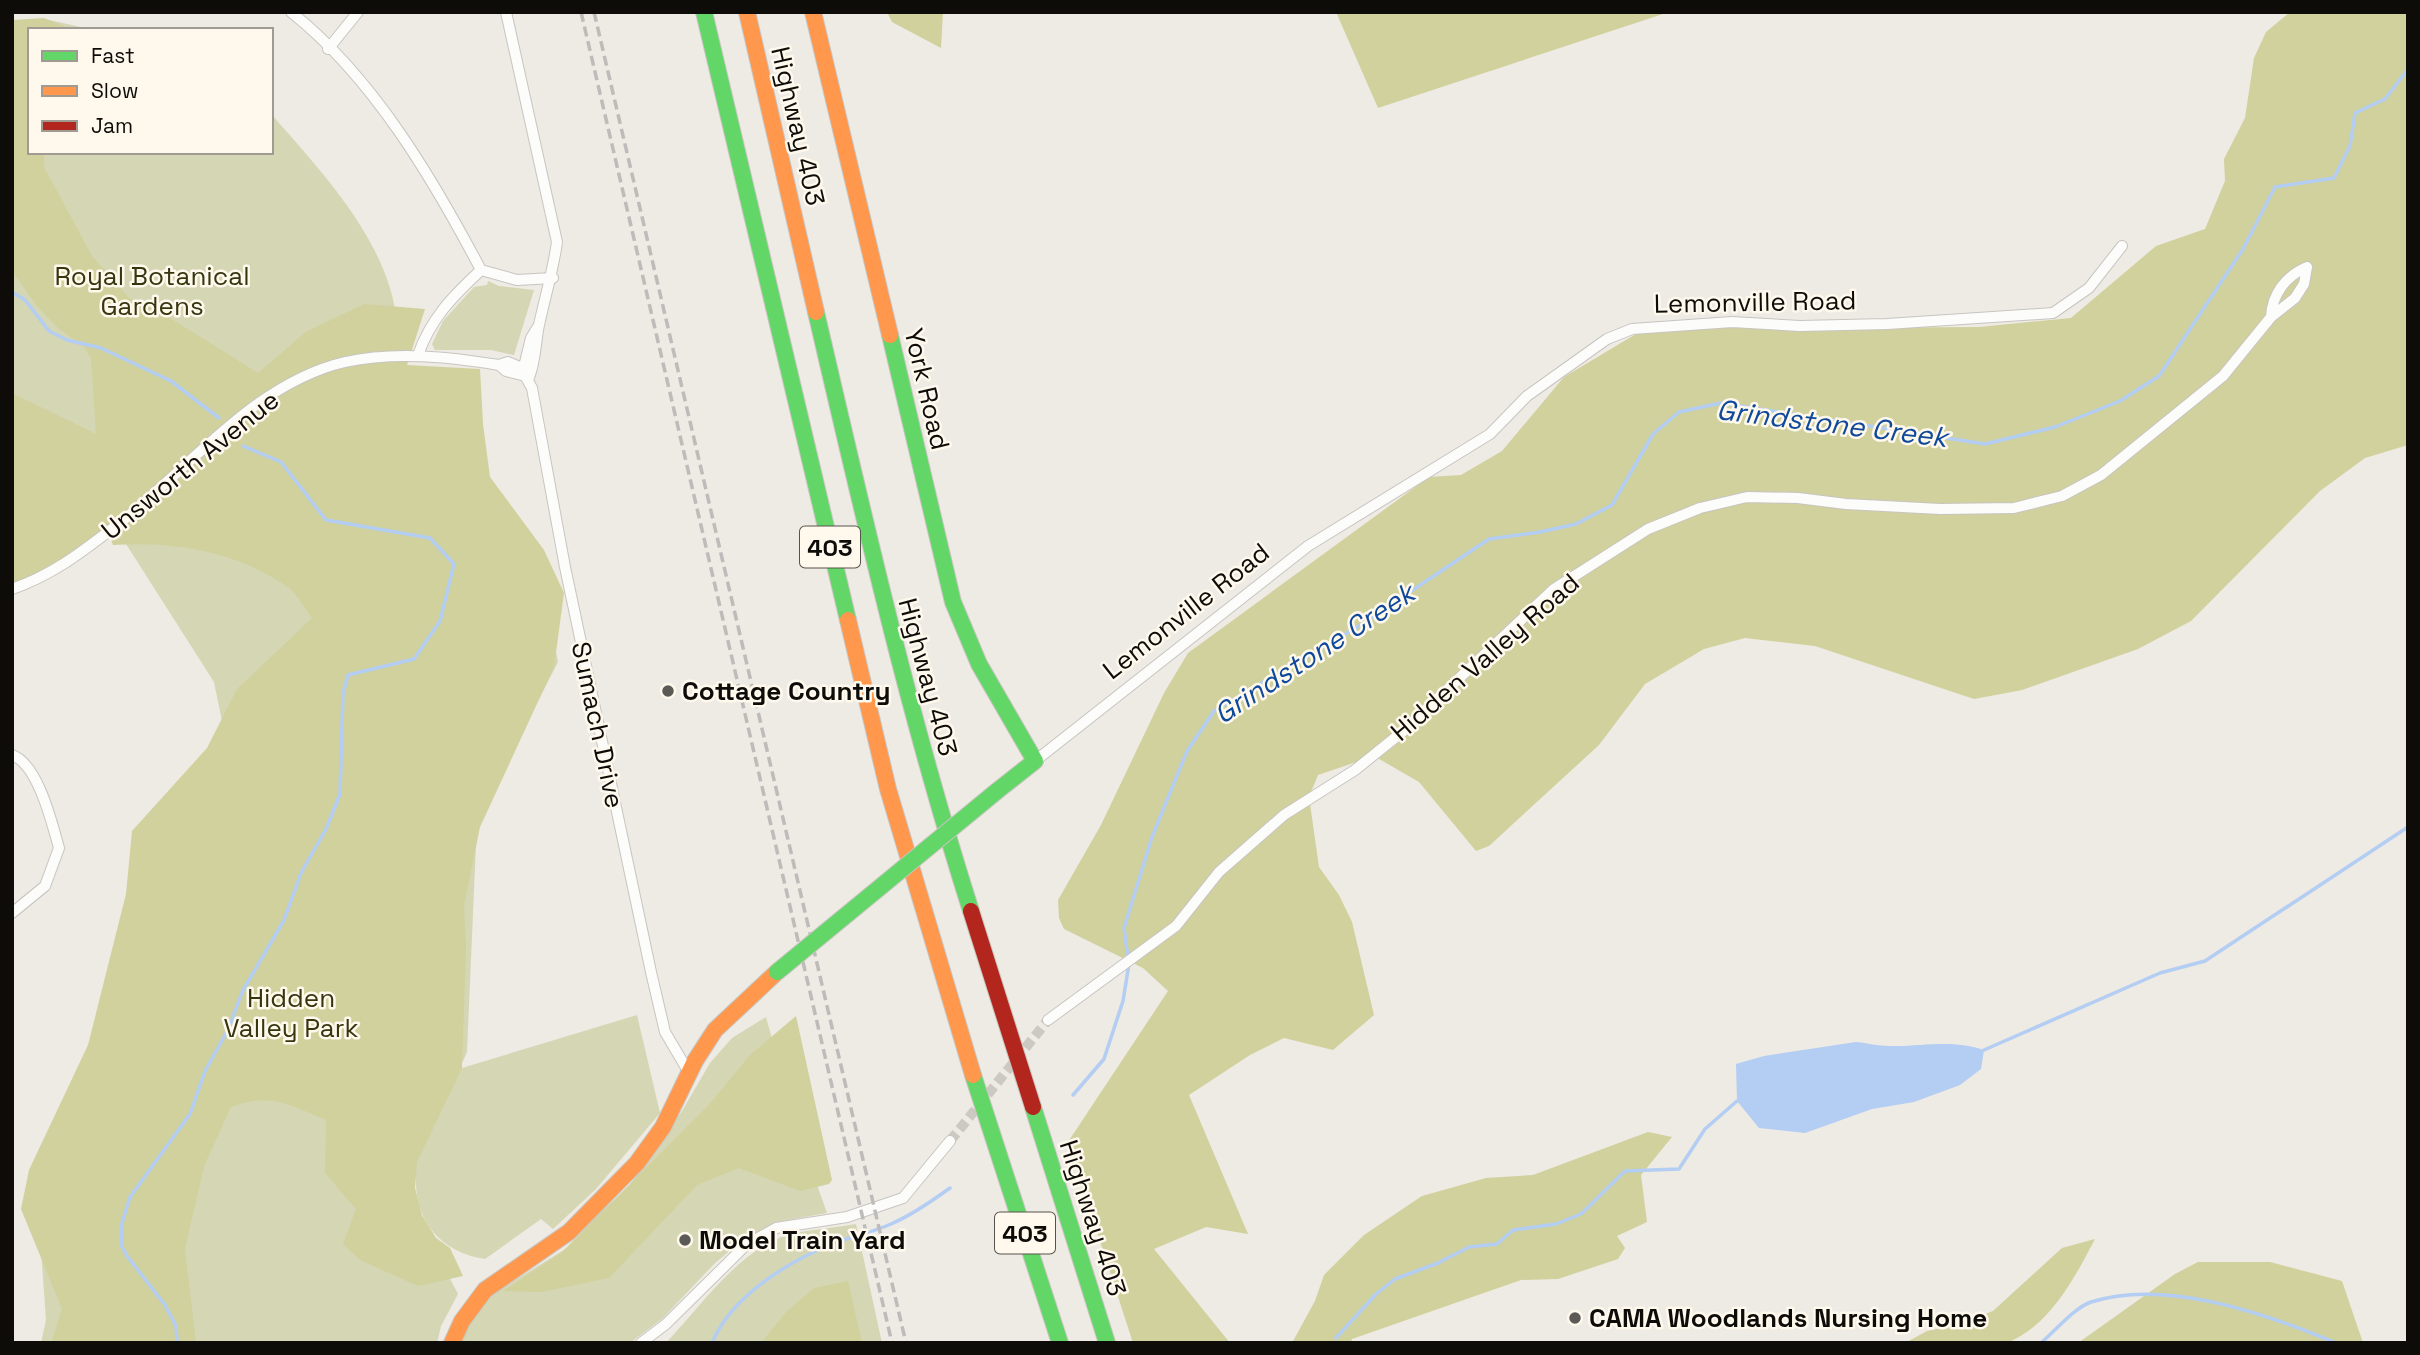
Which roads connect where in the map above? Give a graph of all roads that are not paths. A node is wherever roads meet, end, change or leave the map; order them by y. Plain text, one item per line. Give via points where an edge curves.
1 (291, 12) edge
2 (358, 12) edge
3 (506, 12) edge
4 (704, 12) edge
5 (747, 12) edge
6 (813, 12) edge
7 (328, 49) junction
8 (2122, 246) dead end
9 (481, 270) junction
10 (553, 278) junction
11 (2272, 317) dead end
12 (418, 355) junction
13 (525, 377) junction
14 (12, 589) edge
15 (12, 755) edge
16 (1035, 761) junction
17 (12, 913) edge
18 (1048, 1020) tunnel mouth
19 (688, 1071) junction
20 (950, 1141) tunnel mouth
21 (452, 1343) edge
22 (641, 1343) edge
23 (1060, 1343) edge
24 (1107, 1343) edge

1 - 7 street
2 - 7 street
3 - 10 street via 551,206 557,242
4 - 23 main road, 403 via 888,789 974,1078
5 - 24 main road, Highway 403 / 403 via 893,644 928,775
6 - 16 main road, York Road via 953,602 983,677
7 - 9 street via 355,74 395,125
8 - 16 street, Lemonville Road via 2089,288 2053,313 1887,324 1732,322 1632,329 1607,340 1527,396 1490,434 1308,546
9 - 10 street via 517,280
9 - 12 street via 448,301 431,324
10 - 13 street via 531,338
11 - 18 street, Hidden Valley Road via 2223,376 2101,475 2062,496 2014,508 1940,509 1747,497 1700,508 1648,530 1555,589 1401,733 1355,770 1284,815 1219,872 1176,926
12 - 13 street, Unsworth Avenue via 499,365 508,362 520,367
12 - 14 street, Unsworth Avenue via 376,357 325,368 293,383 236,423 69,563
13 - 19 street, Sumach Drive via 653,984 665,1032
15 - 17 street via 21,758 32,774 59,848 45,886
16 - 19 main road, Lemonville Road, bridge via 740,1003
19 - 21 main road, Lemonville Road via 670,1116 621,1177 567,1234 491,1282 465,1314
20 - 22 street via 904,1198 847,1217 776,1227 746,1245

